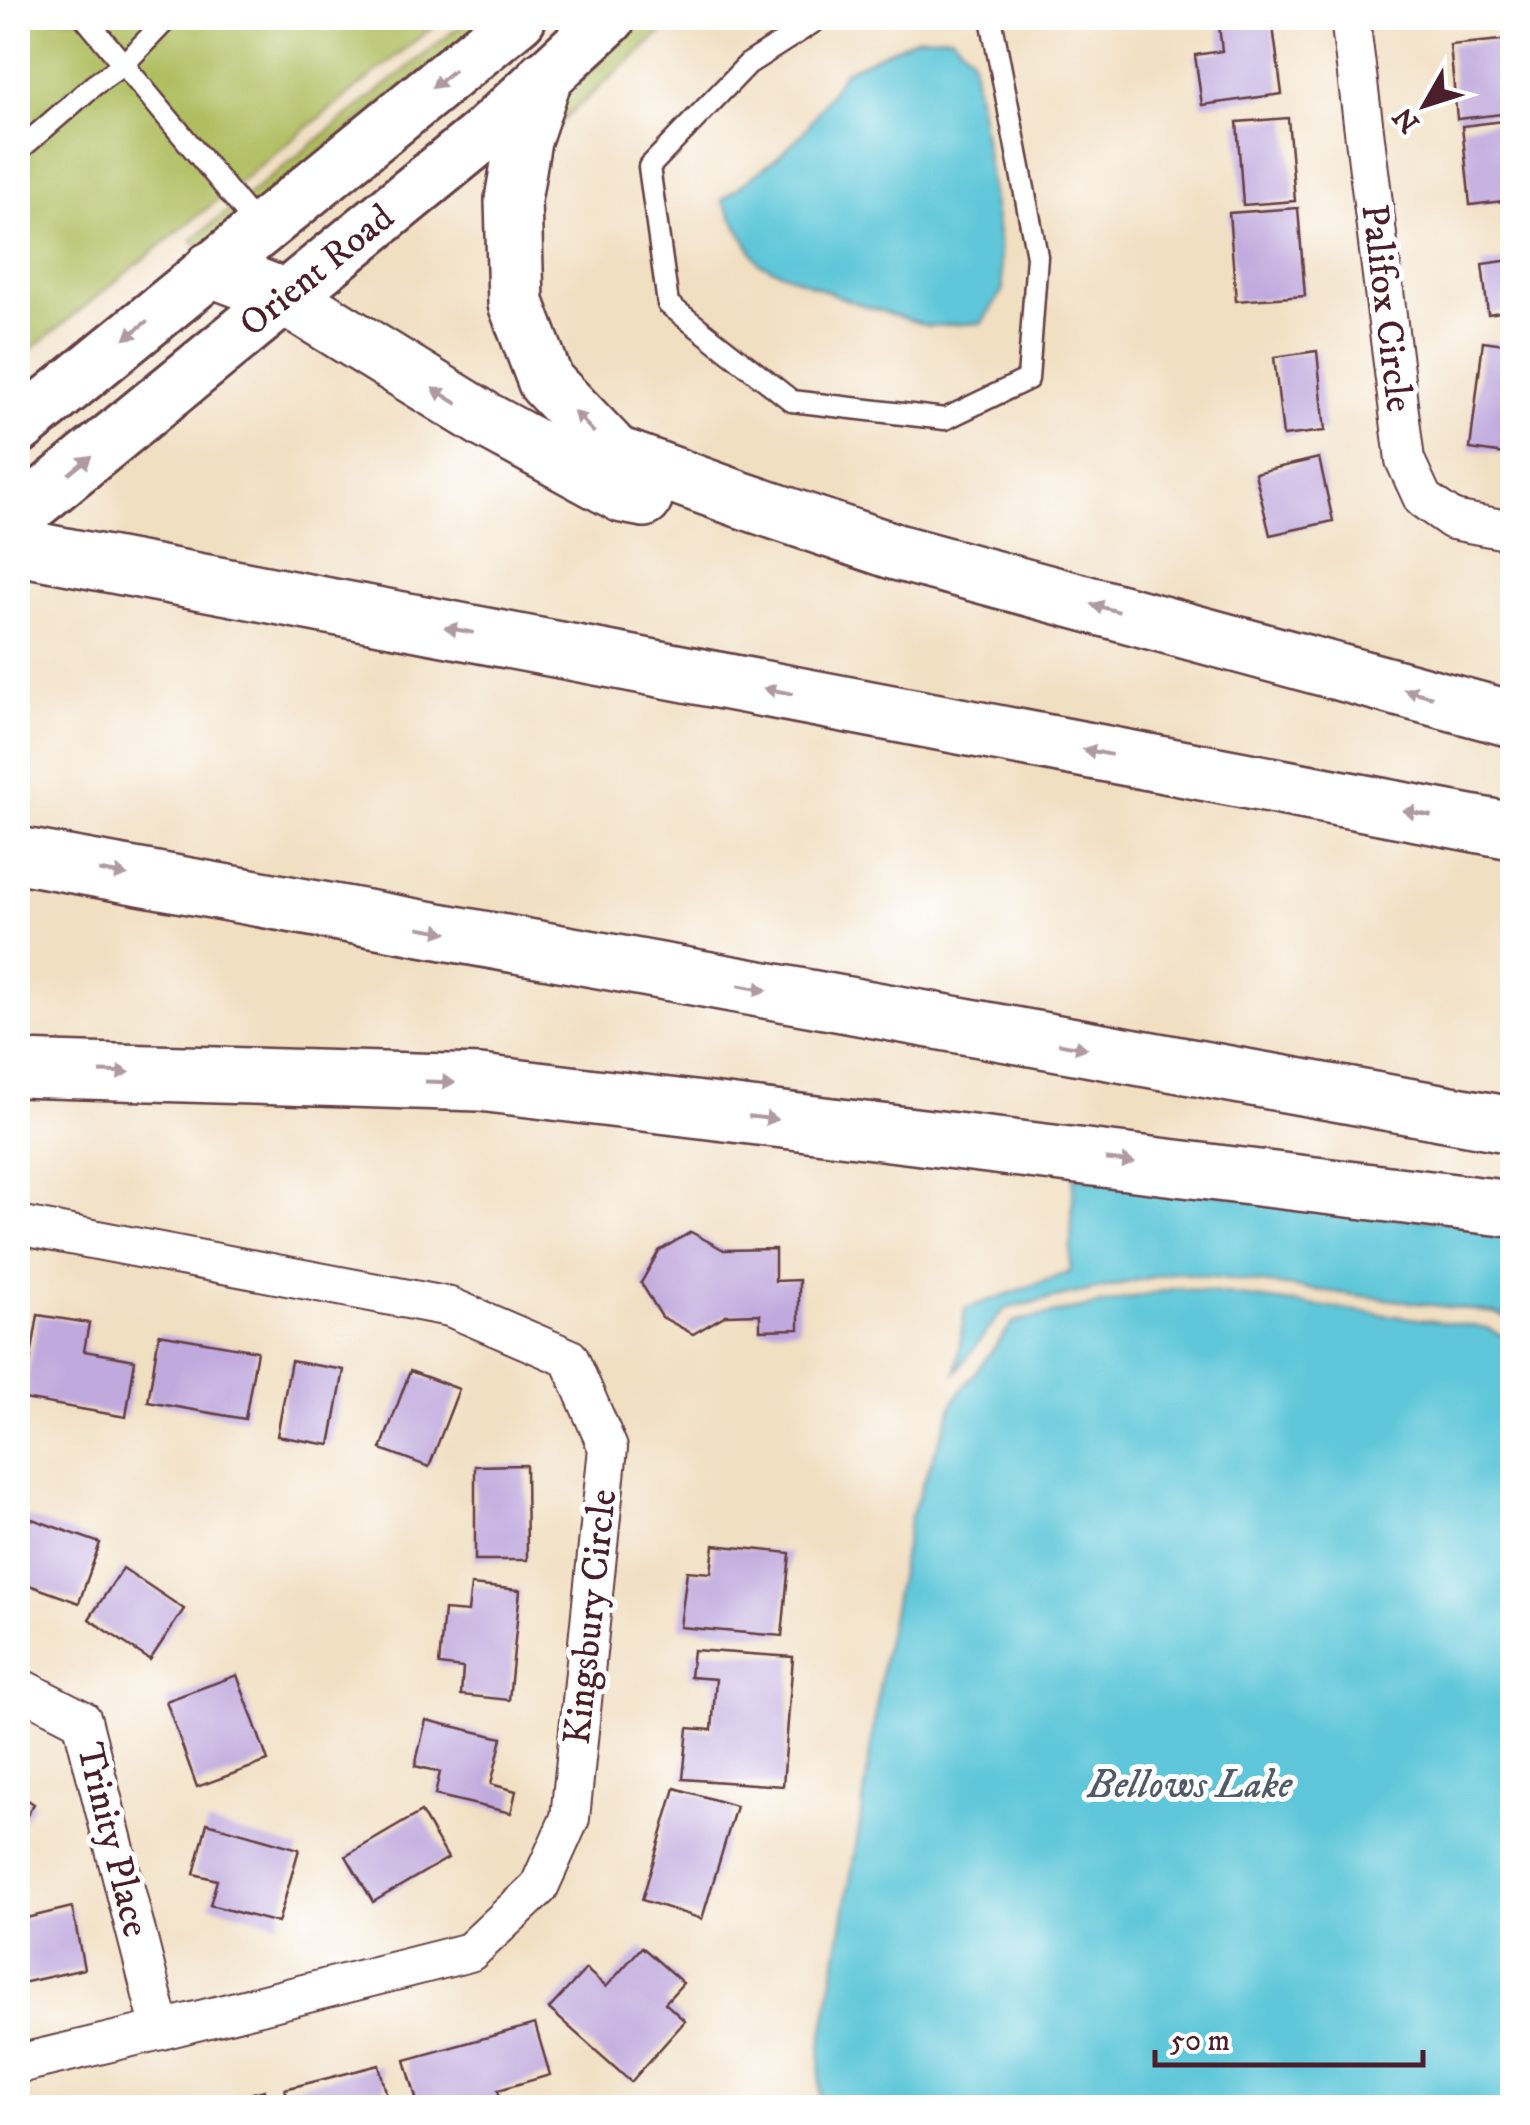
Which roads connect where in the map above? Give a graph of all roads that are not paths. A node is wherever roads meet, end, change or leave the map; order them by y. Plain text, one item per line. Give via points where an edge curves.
1 (85, 18) edge
2 (168, 18) edge
3 (519, 18) edge
4 (610, 18) edge
5 (820, 18) edge
6 (992, 18) edge
7 (1350, 18) edge
8 (124, 64) junction
9 (544, 78) junction
10 (18, 151) edge
11 (260, 229) junction
12 (212, 269) junction
13 (285, 297) junction
14 (18, 428) edge
15 (18, 516) edge
16 (1512, 531) edge
17 (18, 547) edge
18 (896, 552) junction
19 (1512, 719) edge
20 (1512, 831) edge
21 (18, 856) edge
22 (18, 1069) edge
23 (1512, 1125) edge
24 (1512, 1209) edge
25 (18, 1226) edge
26 (18, 1687) edge
27 (160, 2030) junction
28 (18, 2064) edge

1 - 8 lane
2 - 8 lane
3 -> 11 street, Orient Road
4 - 9 street, Orient Road
5 - 6 lane via 748,64 650,166 668,304 792,401 945,419 1028,379 1038,256
7 - 16 street, Palifox Circle via 1405,460 1423,499 1453,520
8 - 10 lane
8 - 11 lane
9 - 13 street, Orient Road
18 -> 9 highway via 615,454 546,382 516,302 513,202 523,140
11 - 12 street, Orient Road
12 - 13 highway
12 -> 14 street, Orient Road
15 -> 13 street, Orient Road
18 -> 13 highway via 622,495 484,420
20 -> 17 highway
19 -> 18 highway
21 -> 23 highway
22 -> 24 highway via 480,1083
25 - 27 street, Kingsbury Circle via 450,1307 569,1358 608,1448 570,1818 539,1887 470,1952
26 - 27 street, Trinity Place via 82,1720
27 - 28 street, Kingsbury Circle

